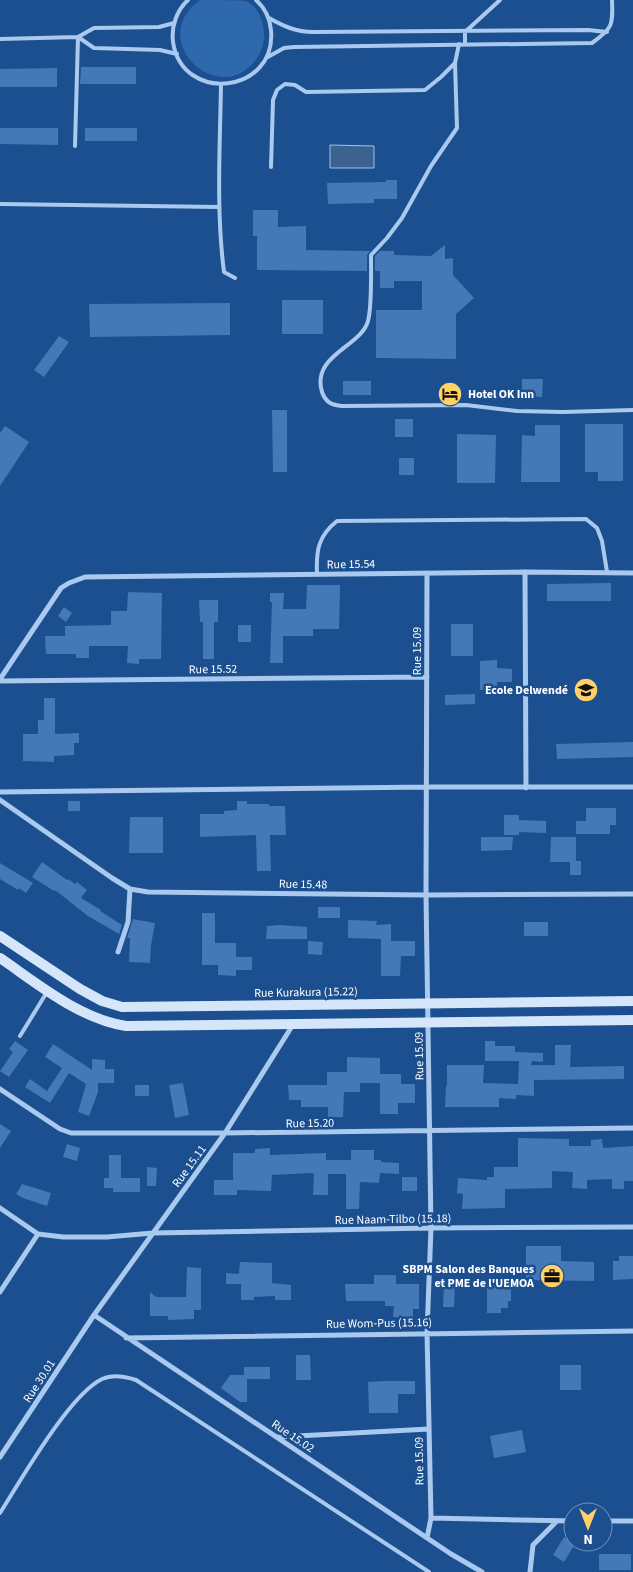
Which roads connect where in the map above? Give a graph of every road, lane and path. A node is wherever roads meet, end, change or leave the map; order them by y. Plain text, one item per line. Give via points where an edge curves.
1 (188, 0) edge
2 (256, 0) edge
3 (500, 0) edge
4 (612, 0) edge
5 (269, 18) junction
6 (174, 23) junction
7 (465, 32) junction
8 (607, 32) junction
9 (78, 37) junction
10 (0, 39) edge
11 (459, 44) junction
12 (465, 44) junction
13 (177, 54) junction
14 (266, 58) junction
15 (455, 62) junction
16 (221, 84) junction
17 (75, 146) dead end
18 (271, 167) dead end
19 (0, 204) edge
20 (219, 207) junction
21 (235, 278) dead end
22 (633, 410) edge
23 (525, 572) junction
24 (607, 572) junction
25 (427, 573) junction
26 (633, 573) edge
27 (317, 574) junction
28 (427, 677) junction
29 (0, 680) edge
30 (427, 787) junction
31 (633, 787) edge
32 (526, 788) junction
33 (0, 792) edge
34 (0, 800) edge
35 (130, 889) junction
36 (633, 894) edge
37 (426, 895) junction
38 (0, 936) edge
39 (118, 952) dead end
40 (0, 958) edge
41 (48, 990) junction
42 (633, 1001) edge
43 (428, 1004) junction
44 (633, 1020) edge
45 (294, 1023) junction
46 (428, 1023) junction
47 (20, 1036) dead end
48 (0, 1089) edge
49 (633, 1128) edge
50 (430, 1131) junction
51 (225, 1133) junction
52 (0, 1208) edge
53 (633, 1226) edge
54 (431, 1228) junction
55 (153, 1232) junction
56 (38, 1234) junction
57 (0, 1292) edge
58 (94, 1315) junction
59 (633, 1331) edge
60 (427, 1333) junction
61 (126, 1338) junction
62 (429, 1429) junction
63 (278, 1438) junction
64 (0, 1457) edge
65 (0, 1512) edge
66 (431, 1518) junction
67 (613, 1521) edge
68 (633, 1521) edge
69 (556, 1522) junction
70 (563, 1522) edge
71 (427, 1538) junction
72 (429, 1572) edge
73 (482, 1572) edge
74 (530, 1572) edge

1 - 6 lane
2 - 5 lane
3 - 7 lane
4 - 8 lane via 612,24
5 - 7 lane via 299,32
5 - 14 lane via 272,35
6 - 9 lane via 158,27 94,28
6 - 13 lane via 173,39
7 - 8 lane
7 - 12 lane
8 - 12 lane via 592,43
9 - 10 lane
9 - 13 lane via 94,48 160,50
9 - 17 lane
11 - 12 lane
11 - 14 lane via 294,46
11 - 15 lane
13 - 16 lane via 185,68 198,78
14 - 16 lane via 247,78
15 - 18 lane via 425,90 306,92 295,85 285,84 277,90 273,100
15 - 22 lane via 457,128 402,218 371,255 368,322 322,371 320,384 324,397 331,405 342,406 466,405 562,412
16 - 20 lane
19 - 20 lane
20 - 21 lane via 224,272
23 - 24 street, Rue 15.54
23 - 25 street, Rue 15.54
23 - 32 street
24 - 26 street, Rue 15.54
24 - 27 lane via 597,528 586,519 576,519 337,521 320,540
25 - 27 street, Rue 15.54
25 - 28 street, Rue 15.09
27 - 29 street, Rue 15.54 via 85,577 69,582 61,588
28 - 29 street, Rue 15.52
28 - 30 street, Rue 15.09
30 - 32 street
30 - 33 street
30 - 37 street, Rue 15.09
31 - 32 street
34 - 35 street, Rue 15.48
35 - 37 street, Rue 15.48 via 148,892
35 - 39 street via 128,922
36 - 37 street, Rue 15.48
37 - 43 street, Rue 15.09
38 - 43 main road, Rue Kurakura (15.22) via 80,989 122,1007
40 - 41 main road
41 - 45 main road via 97,1019 118,1024
41 - 47 lane
42 - 43 main road, Rue Kurakura (15.22)
43 - 46 street, Rue 15.09
44 - 46 main road
45 - 46 main road
45 - 51 street, Rue 15.11
46 - 50 street, Rue 15.09
48 - 51 street, Rue 15.20 via 71,1133
49 - 50 street, Rue 15.20
50 - 51 street, Rue 15.20
50 - 54 street, Rue 15.09
51 - 55 street, Rue 15.11
52 - 56 street
53 - 54 street, Rue Naam-Tilbo (15.18)
54 - 55 street, Rue Naam-Tilbo (15.18)
54 - 60 street, Rue 15.09
55 - 56 street, Rue Naam-Tilbo (15.18) via 85,1238
55 - 58 street, Rue 15.11
56 - 57 street
58 - 61 street, Rue 15.02
58 - 64 street, Rue 30.01
59 - 60 street, Rue Wom-Pus (15.16)
60 - 61 street, Rue Wom-Pus (15.16)
60 - 62 street, Rue 15.09
61 - 63 street, Rue 15.02
62 - 63 street
62 - 66 street, Rue 15.09
63 - 71 street, Rue 15.02
65 - 72 lane via 74,1403 102,1379 121,1375 136,1380
66 - 69 street
66 - 71 street, Rue 15.09
67 - 68 street
69 - 70 street
69 - 74 street via 533,1545
71 - 73 street, Rue 15.02

